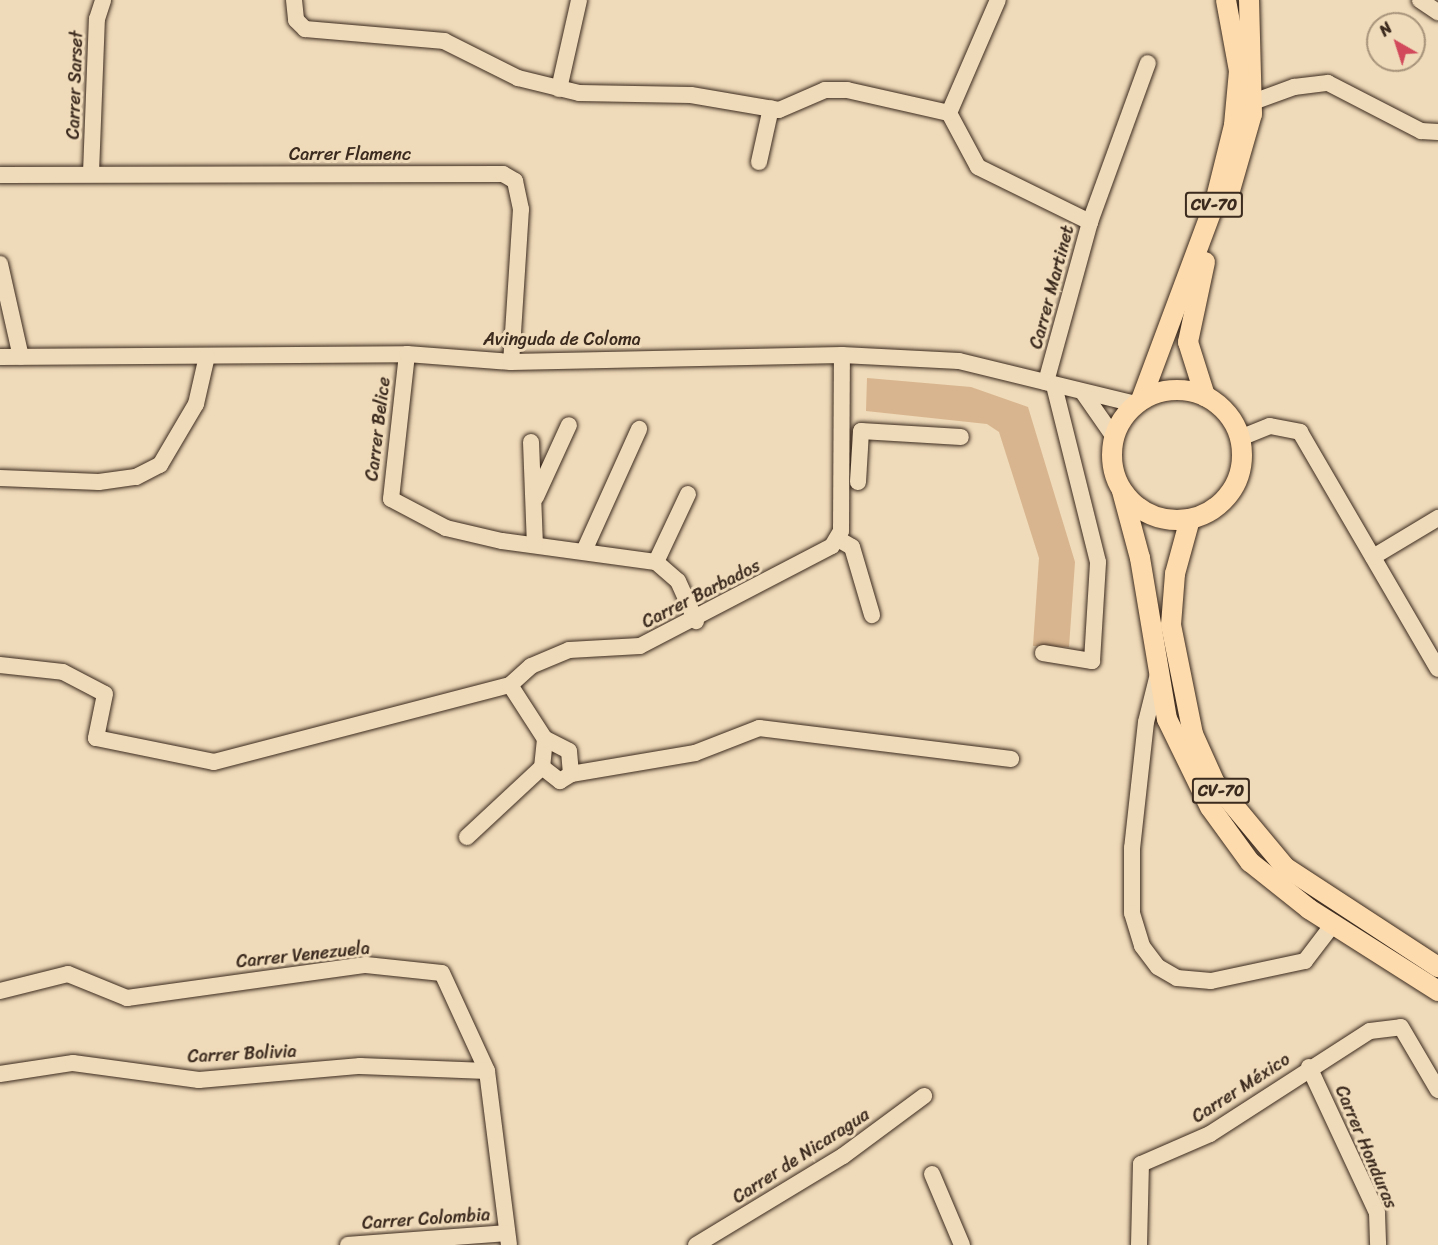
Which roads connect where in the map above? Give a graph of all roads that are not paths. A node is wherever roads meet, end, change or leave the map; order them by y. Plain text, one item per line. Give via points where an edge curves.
1 (102, 0) edge
2 (294, 0) edge
3 (579, 0) edge
4 (998, 0) edge
5 (1226, 0) edge
6 (1250, 0) edge
7 (1420, 0) edge
8 (1438, 12) edge
9 (1148, 63) dead end
10 (559, 88) junction
11 (1253, 102) junction
12 (771, 108) junction
13 (949, 113) junction
14 (1438, 132) edge
15 (759, 162) dead end
16 (91, 173) junction
17 (0, 175) edge
18 (1090, 222) junction
19 (0, 264) edge
20 (407, 354) junction
21 (842, 355) junction
22 (0, 357) edge
23 (21, 357) junction
24 (207, 357) junction
25 (511, 362) junction
26 (1050, 384) junction
27 (1084, 394) junction
28 (1205, 396) junction
29 (1138, 402) junction
30 (569, 425) dead end
31 (639, 429) dead end
32 (961, 437) dead end
33 (1114, 437) junction
34 (1240, 438) junction
35 (531, 442) dead end
36 (0, 478) edge
37 (856, 482) junction
38 (1122, 490) junction
39 (687, 494) dead end
40 (536, 498) junction
41 (1438, 518) edge
42 (1190, 519) junction
43 (838, 539) junction
44 (535, 545) junction
45 (584, 551) junction
46 (1373, 557) junction
47 (656, 562) junction
48 (872, 615) dead end
49 (696, 621) junction
50 (1043, 653) dead end
51 (0, 666) edge
52 (1437, 666) edge
53 (1158, 674) junction
54 (510, 685) junction
55 (545, 739) junction
56 (1011, 759) dead end
57 (542, 766) junction
58 (571, 774) junction
59 (467, 837) dead end
60 (1334, 923) junction
61 (1438, 967) edge
62 (0, 991) edge
63 (1438, 991) edge
64 (1309, 1067) junction
65 (487, 1071) junction
66 (0, 1074) edge
67 (1438, 1090) edge
68 (924, 1096) dead end
69 (932, 1174) dead end
70 (508, 1239) edge
71 (348, 1245) edge
72 (696, 1245) edge
73 (962, 1245) edge
74 (1138, 1245) edge
75 (1378, 1245) edge

1 - 16 street, Carrer Sarset via 97,19
2 - 10 street via 296,20 305,29 444,41 518,78
3 - 10 street
4 - 13 street
5 - 29 main road, CV-70 via 1239,71 1234,125 1215,202
6 - 11 main road, CV-70
7 - 8 street
9 - 18 street
10 - 12 street via 691,95
11 - 14 street via 1293,87 1328,83 1421,131
11 - 28 main road, CV-70 via 1246,147 1199,280 1188,342
12 - 13 street via 825,90 847,90
12 - 15 street
13 - 18 street, Carrer Martinet via 978,167
16 - 17 street, Carrer Flamenc
16 - 25 street, Carrer Flamenc via 503,174 515,181 521,209
18 - 26 street, Carrer Martinet
19 - 23 street
20 - 24 street, Avinguda de Coloma
20 - 25 street, Avinguda de Coloma
20 - 44 street, Carrer Belice via 391,499 446,528
21 - 25 street, Avinguda de Coloma
21 - 26 street, Avinguda de Coloma via 959,361
21 - 37 street
22 - 23 street, Avinguda de Coloma
23 - 24 street, Avinguda de Coloma
24 - 36 street via 196,404 160,465 136,477 99,482
26 - 27 street, Avinguda de Coloma
26 - 50 street via 1098,562 1092,661
27 - 29 street, Avinguda de Coloma
27 - 33 street
28 - 29 main road via 1161,391
28 - 34 main road via 1221,406
29 - 33 main road, CV-70
30 - 40 street
31 - 45 street
32 - 37 street via 861,431
33 - 38 main road, CV-70 via 1114,474
34 - 42 main road via 1242,459 1232,489 1210,511
34 - 46 street via 1270,426 1300,432
35 - 40 street
37 - 43 street
38 - 42 main road via 1151,515
38 - 53 main road, CV-70 via 1140,558
39 - 47 street
40 - 44 street
41 - 46 street
42 - 61 main road, CV-70 via 1175,574 1171,624 1193,734 1215,783 1248,829 1285,867
43 - 48 street via 852,547
43 - 49 street, Carrer Barbados
44 - 45 street, Carrer Belice
45 - 47 street, Carrer Belice
46 - 52 street
47 - 49 street via 678,581
49 - 54 street, Carrer Barbados via 640,646 569,650 531,666
51 - 54 street via 63,672 105,694 96,738 214,762
53 - 60 main road, CV-70 via 1167,719 1210,807 1250,862
53 - 60 street via 1146,722 1132,848 1132,913 1142,946 1158,967 1177,978 1210,981 1305,961
54 - 55 street
55 - 57 street
55 - 58 street via 568,751
56 - 58 street via 759,728 695,753
57 - 58 street via 560,781
57 - 59 street
60 - 63 main road, CV-70
62 - 65 street, Carrer Venezuela via 68,974 127,998 366,965 442,973
64 - 67 street, Carrer México via 1370,1031 1401,1026
64 - 74 street, Carrer México via 1210,1134 1141,1164
64 - 75 street, Carrer Honduras via 1377,1213
65 - 66 street, Carrer Bolivia via 360,1066 199,1080 73,1063
65 - 70 street, Carrer Venezuela
68 - 72 street, Carrer de Nicaragua via 843,1156
69 - 73 street
70 - 71 street, Carrer Colombia

